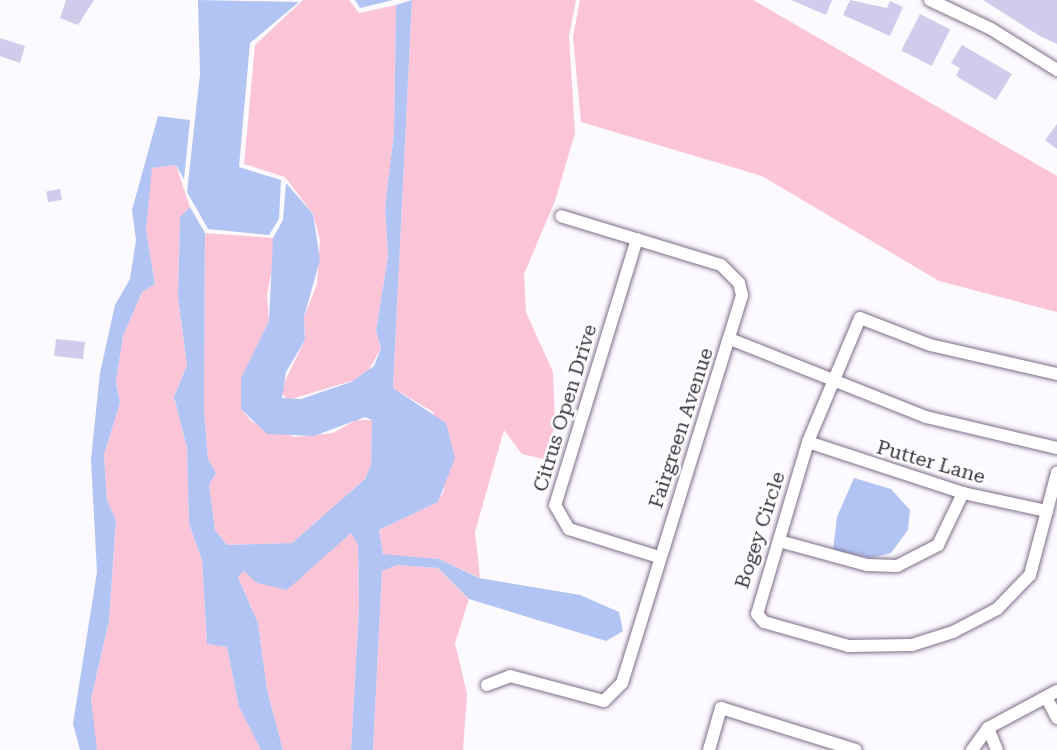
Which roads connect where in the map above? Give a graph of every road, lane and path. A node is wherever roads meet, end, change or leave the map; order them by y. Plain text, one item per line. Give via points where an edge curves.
1 (930, 0) edge
2 (1057, 70) edge
3 (561, 216) dead end
4 (637, 239) junction
5 (730, 339) junction
6 (1057, 374) edge
7 (836, 382) junction
8 (808, 442) junction
9 (1057, 448) edge
10 (1057, 472) edge
11 (963, 493) junction
12 (1047, 511) junction
13 (779, 541) junction
14 (659, 557) junction
15 (487, 685) dead end
16 (1052, 694) edge
17 (1057, 718) edge
18 (988, 728) junction
19 (709, 750) edge
20 (856, 750) edge
21 (972, 750) edge
22 (997, 750) edge

1 - 2 street via 992,29
3 - 4 street
4 - 5 street via 731,271 742,295
4 - 14 street, Citrus Open Drive via 555,505 569,529
5 - 7 street, Fairgreen Avenue
5 - 14 street, Fairgreen Avenue
6 - 7 street, Bogey Circle via 930,345 860,318
7 - 8 street, Bogey Circle
7 - 9 street, Fairgreen Avenue via 926,417
8 - 11 street, Putter Lane
8 - 13 street, Bogey Circle
10 - 12 street, Bogey Circle
11 - 12 street, Putter Lane
11 - 13 street via 938,545 897,566 867,565
12 - 13 street, Bogey Circle via 1030,575 1008,599 953,632 912,645 848,646 764,621 757,604
14 - 15 street, Fairgreen Avenue via 622,683 613,697 589,701 510,676
16 - 17 street
16 - 18 street
18 - 21 street
18 - 22 street
19 - 20 street via 721,708

